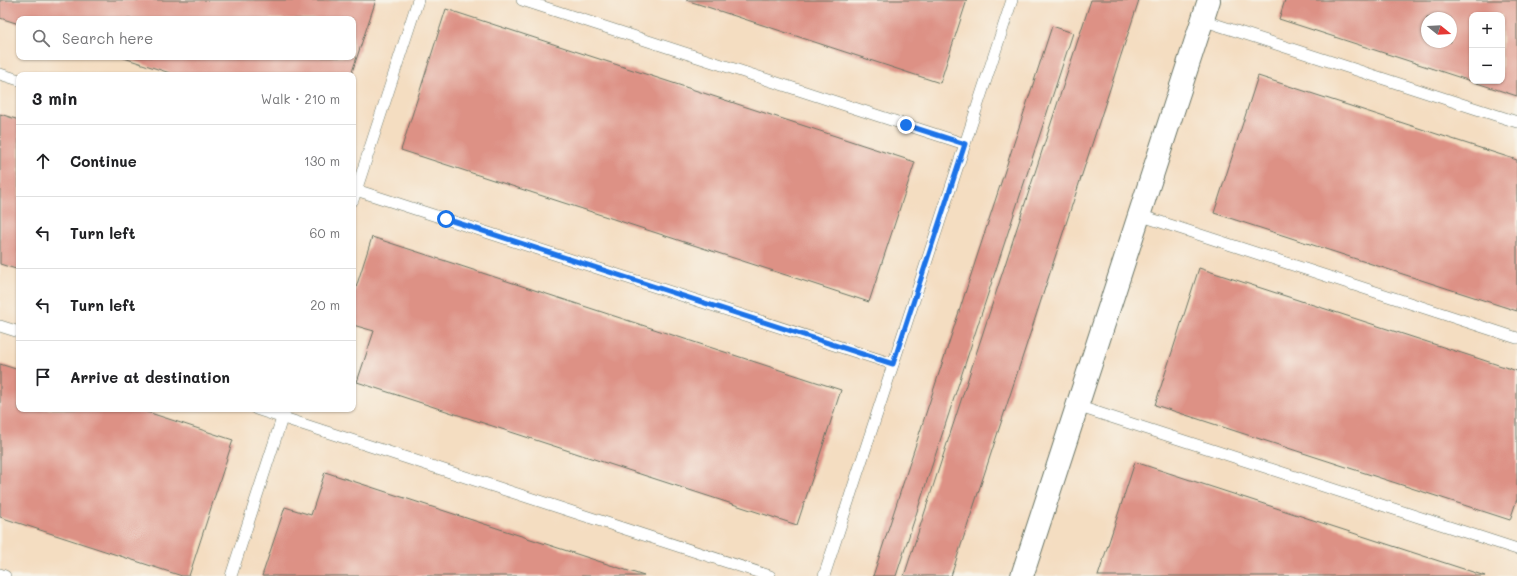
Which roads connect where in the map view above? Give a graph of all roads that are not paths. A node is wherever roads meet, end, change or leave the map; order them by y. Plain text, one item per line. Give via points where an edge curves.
1 (418, 0) edge
2 (522, 0) edge
3 (1012, 0) edge
4 (1209, 0) edge
5 (1202, 20) junction
6 (0, 74) edge
7 (16, 79) edge
8 (1517, 122) edge
9 (965, 144) junction
10 (356, 187) edge
11 (356, 194) edge
12 (1139, 215) junction
13 (0, 326) edge
14 (16, 331) edge
15 (1517, 338) edge
16 (893, 364) junction
17 (1077, 406) junction
18 (284, 413) edge
19 (1517, 549) edge
20 (0, 574) edge
21 (5, 576) edge
22 (231, 576) edge
23 (770, 576) edge
24 (824, 576) edge
25 (1022, 576) edge

1 - 10 lane
2 - 9 lane
3 - 9 lane
4 - 5 street
5 - 8 lane
5 - 12 street
6 - 7 lane
9 - 16 lane
11 - 16 lane
12 - 15 lane
12 - 17 street
13 - 14 lane
16 - 24 lane
17 - 19 lane
17 - 25 street
18 - 22 lane
18 - 23 lane
20 - 21 lane

